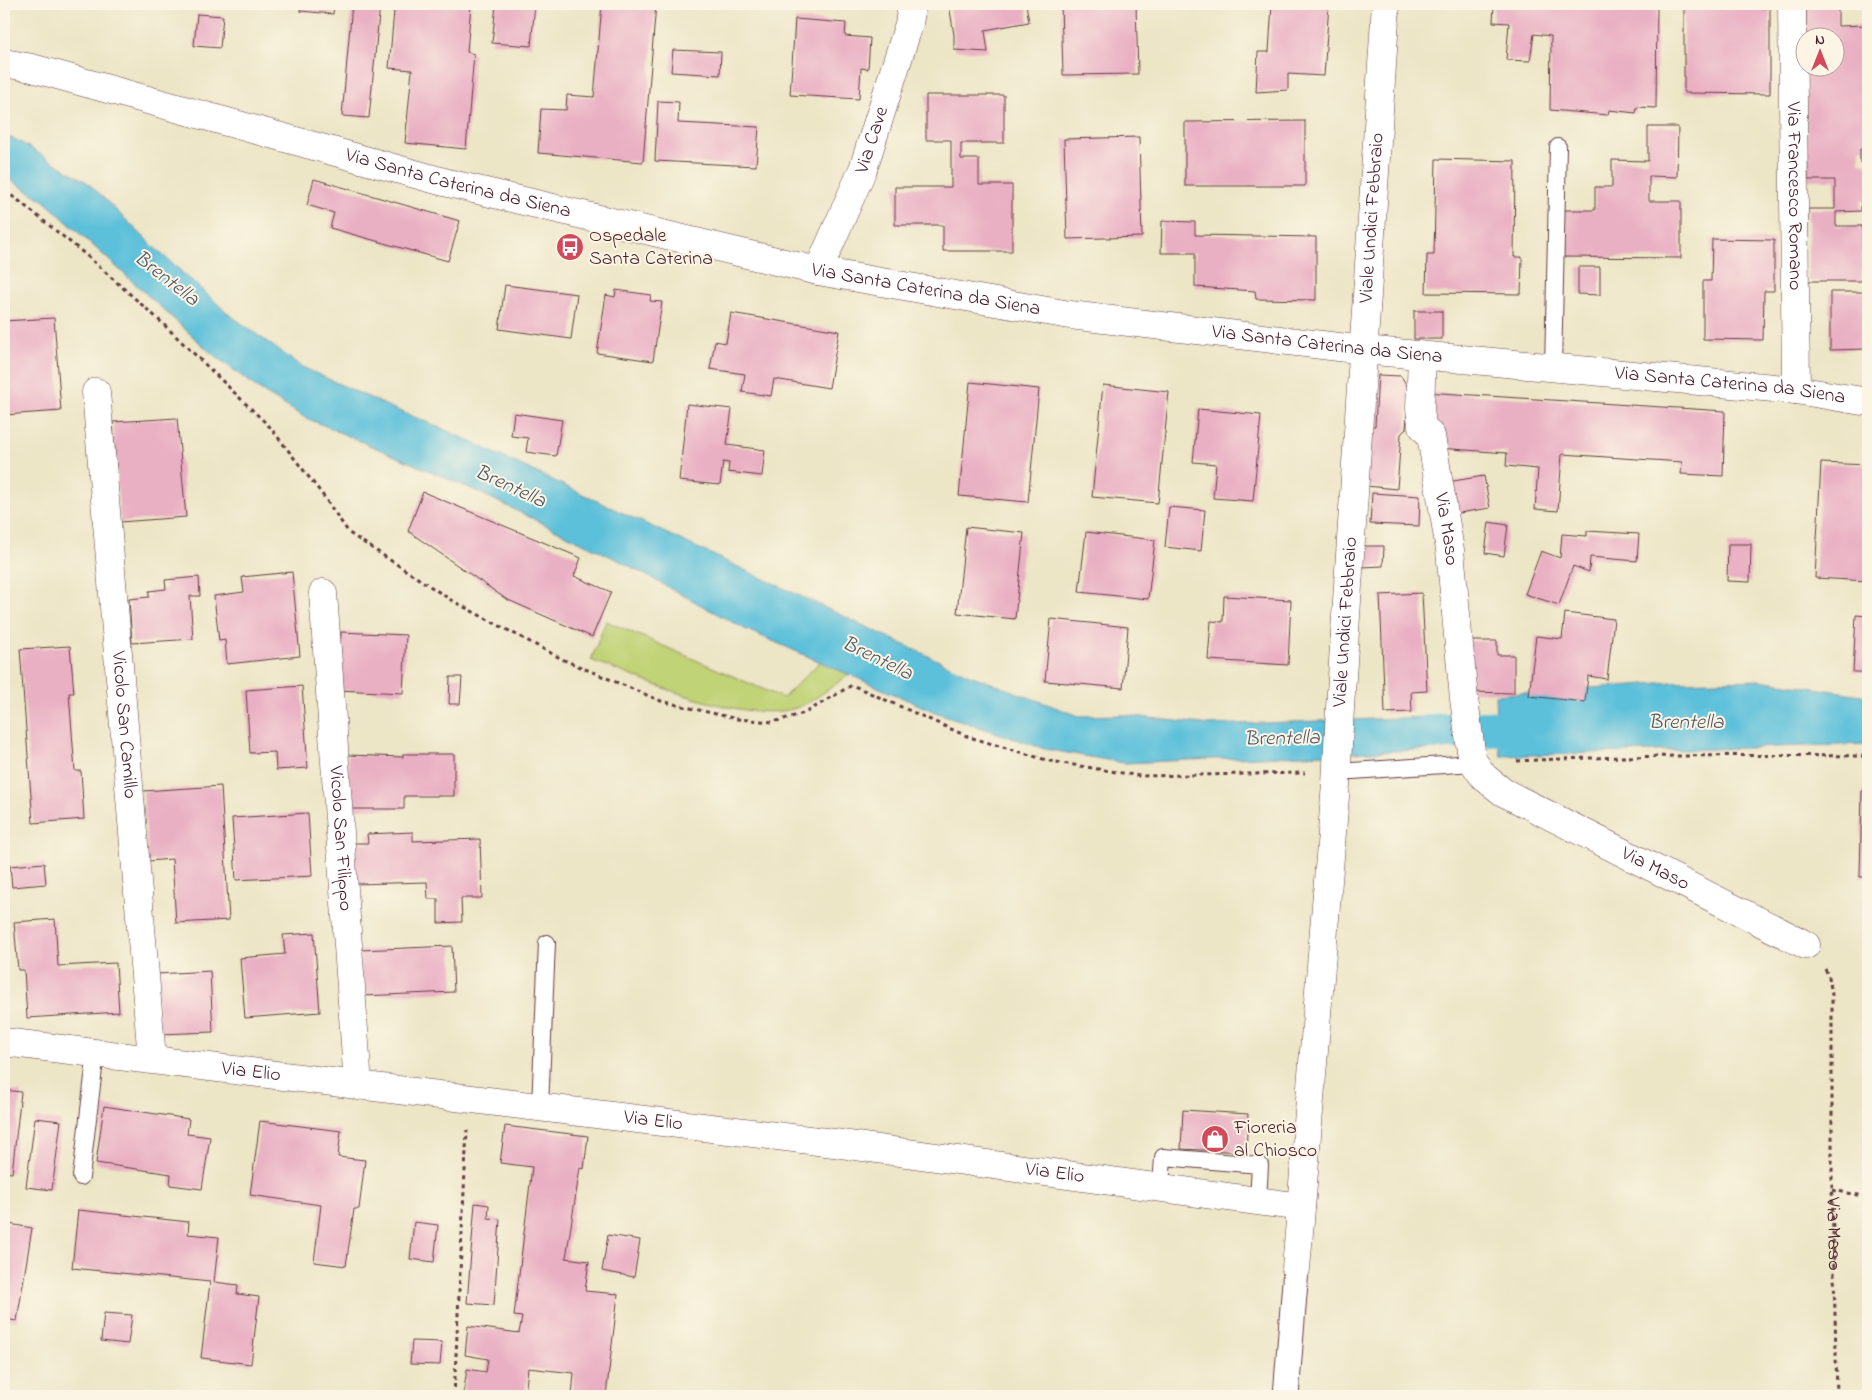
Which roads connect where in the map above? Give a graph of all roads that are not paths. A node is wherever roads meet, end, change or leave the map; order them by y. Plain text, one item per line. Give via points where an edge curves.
1 (912, 4) edge
2 (1386, 4) edge
3 (1792, 4) edge
4 (4, 63) edge
5 (1558, 147) dead end
6 (818, 271) junction
7 (1364, 350) junction
8 (1422, 356) junction
9 (1553, 368) junction
10 (1796, 390) junction
11 (96, 392) dead end
12 (1868, 402) edge
13 (323, 593) dead end
14 (1472, 757) junction
15 (1337, 766) junction
16 (547, 943) dead end
17 (1806, 945) road end
18 (4, 1042) edge
19 (96, 1052) junction
20 (152, 1059) junction
21 (358, 1086) junction
22 (540, 1107) junction
23 (81, 1176) dead end
24 (1301, 1207) junction
25 (1296, 1269) joint
26 (1286, 1396) edge

1 - 6 street, Via Cave via 909,24 863,169
2 - 7 street, Viale Undici Febbraio
3 - 10 street, Via Francesco Romano
4 - 6 street, Via Santa Caterina da Siena via 444,182
5 - 9 lane
6 - 7 street, Via Santa Caterina da Siena via 1070,315
7 - 8 street, Via Santa Caterina da Siena
7 - 15 street, Viale Undici Febbraio
8 - 9 street, Via Santa Caterina da Siena
8 - 14 street, Via Maso via 1422,426 1431,436 1450,550
9 - 10 street, Via Santa Caterina da Siena
10 - 12 street, Via Santa Caterina da Siena
11 - 20 street, Vicolo San Camillo
13 - 21 street, Vicolo San Filippo
14 - 15 lane
14 - 17 street, Via Maso via 1484,777 1503,792
15 - 24 street, Viale Undici Febbraio
16 - 22 lane
18 - 19 street, Via Elio
19 - 20 street, Via Elio
19 - 23 lane
20 - 21 street, Via Elio
21 - 22 street, Via Elio
22 - 24 street, Via Elio via 834,1143
24 - 25 street, Viale Undici Febbraio
25 - 26 street

